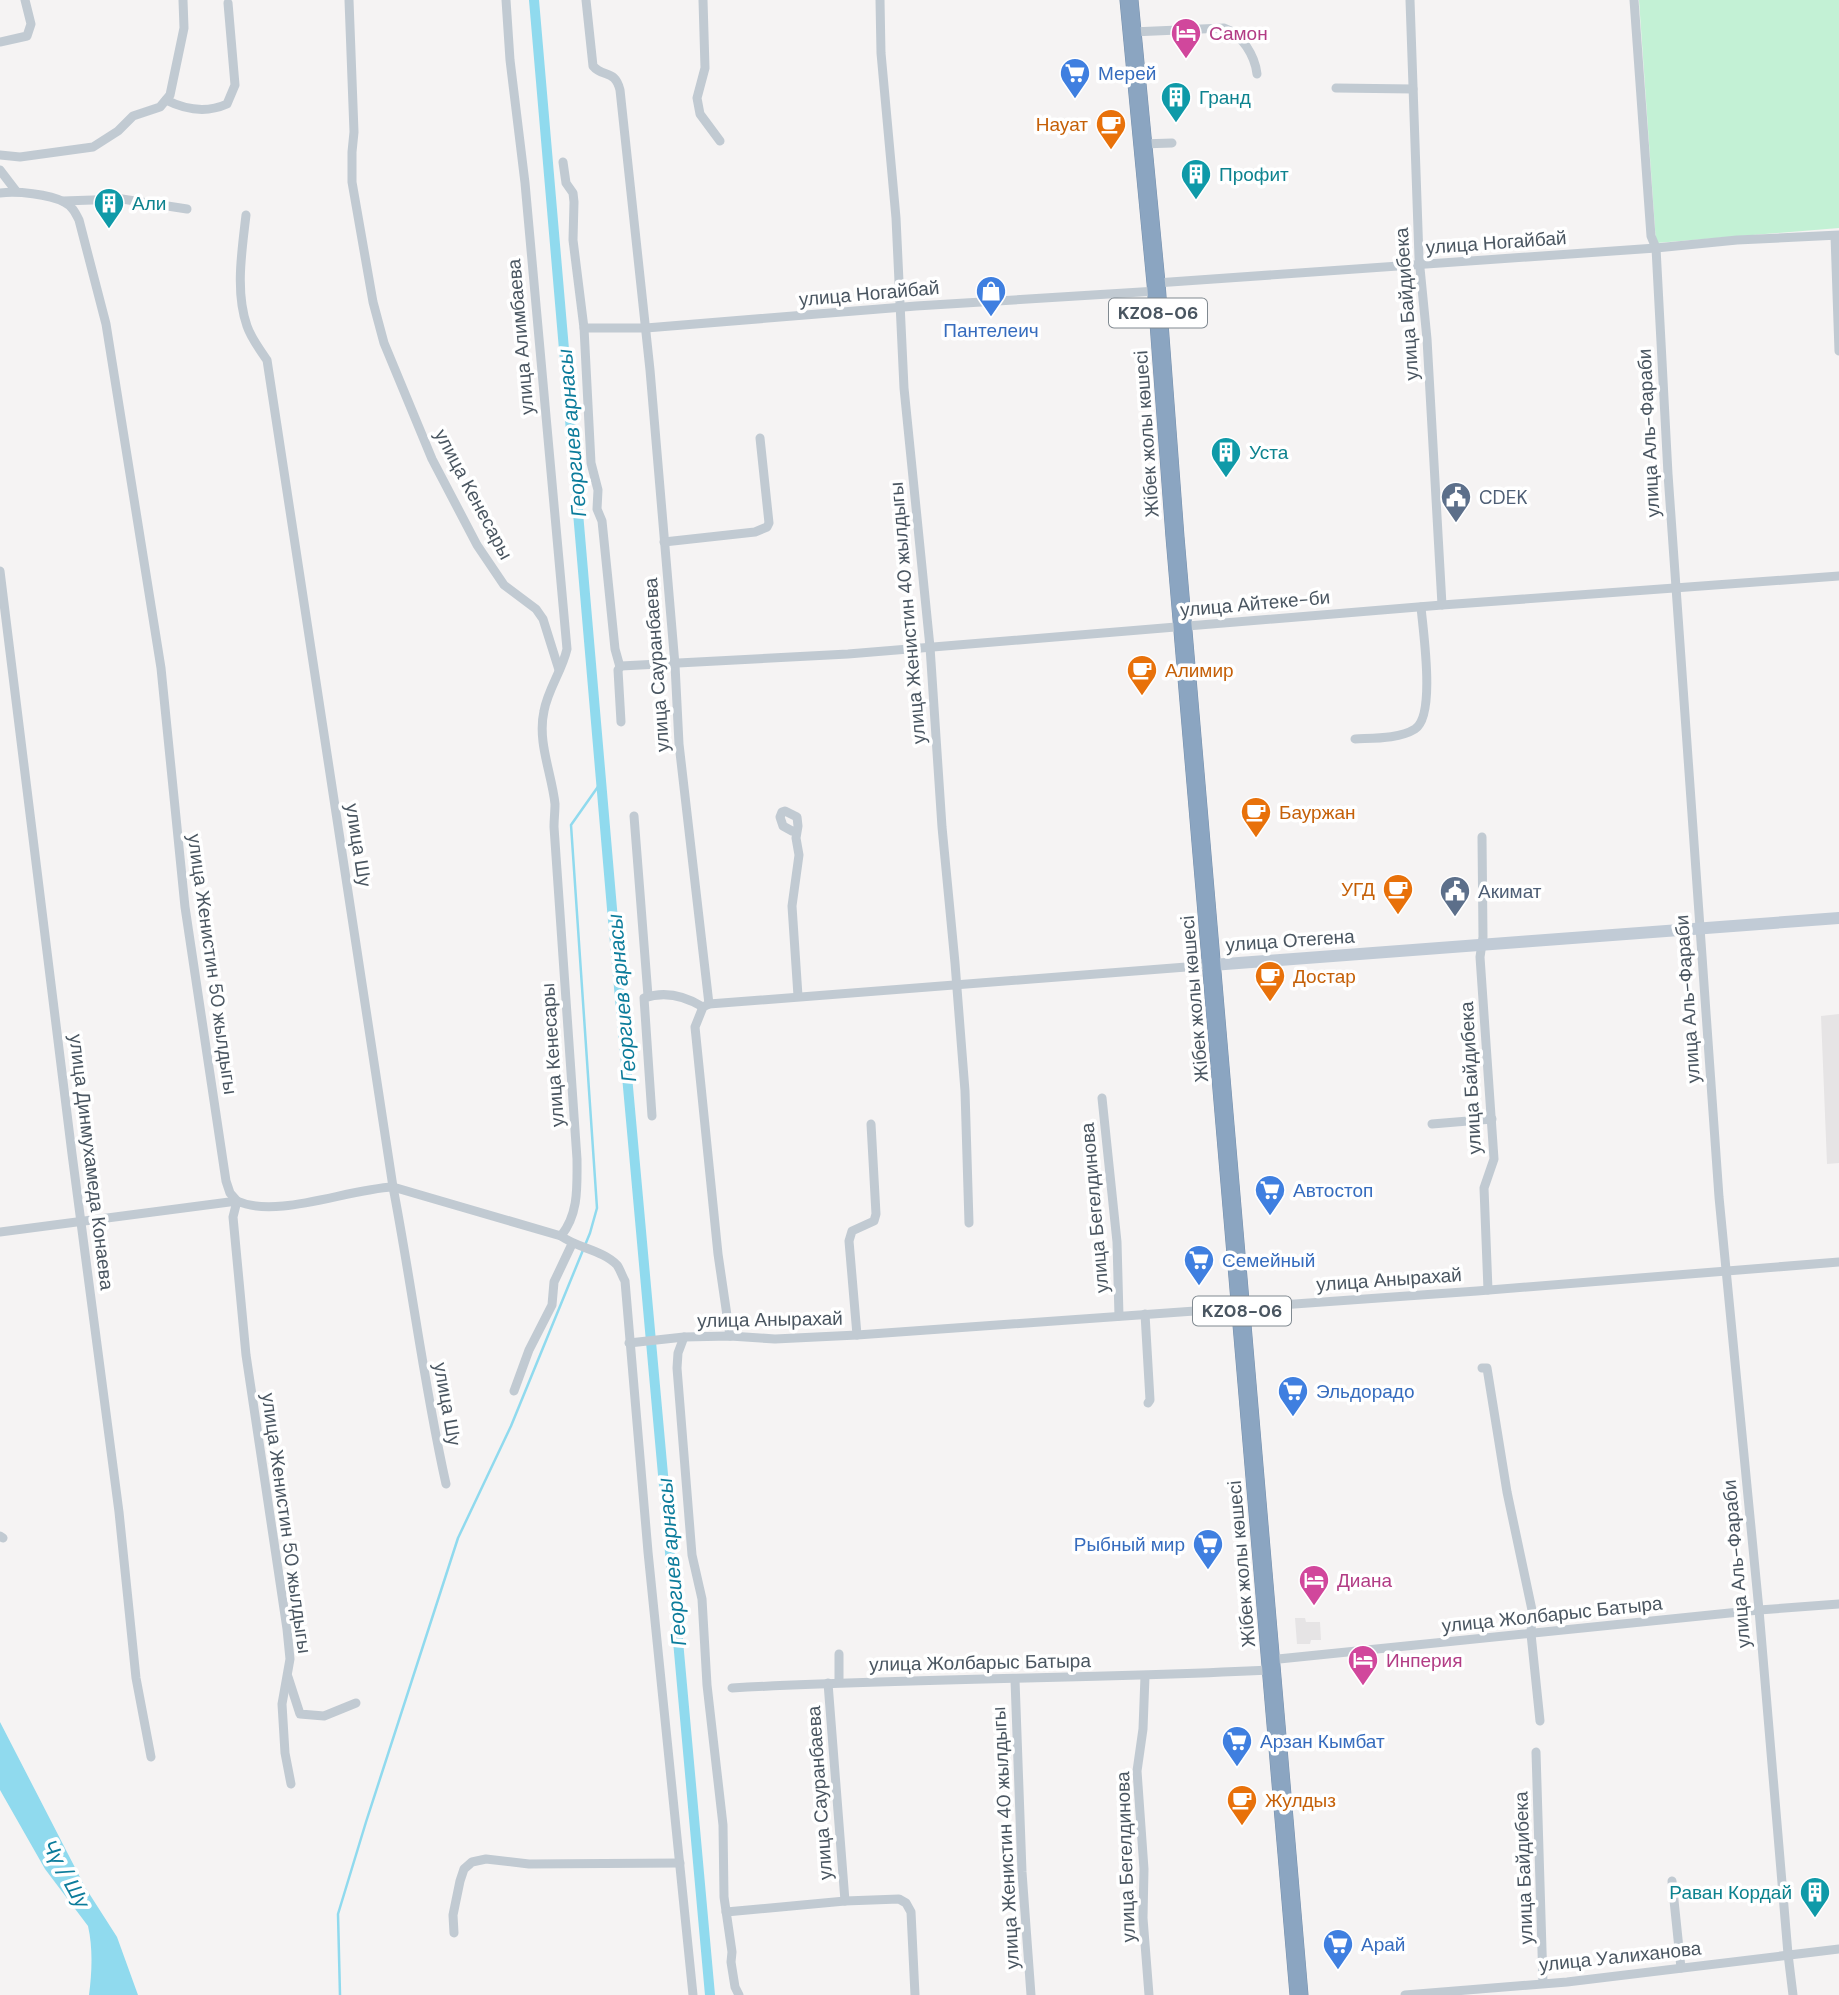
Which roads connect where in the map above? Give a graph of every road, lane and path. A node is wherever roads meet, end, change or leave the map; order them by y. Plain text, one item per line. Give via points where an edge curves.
1 (24, 0) edge
2 (183, 0) edge
3 (349, 0) edge
4 (506, 0) edge
5 (586, 0) edge
6 (703, 0) edge
7 (880, 0) edge
8 (1129, 0) edge
9 (1410, 0) edge
10 (1634, 0) edge
11 (229, 3) dead end
12 (1132, 32) junction
13 (0, 41) edge
14 (1257, 74) dead end
15 (1336, 88) dead end
16 (1413, 89) junction
17 (166, 100) junction
18 (720, 141) dead end
19 (1172, 142) dead end
20 (1141, 144) junction
21 (0, 155) edge
22 (563, 162) dead end
23 (0, 170) edge
24 (16, 191) junction
25 (0, 193) edge
26 (63, 201) junction
27 (187, 209) dead end
28 (246, 215) dead end
29 (1837, 235) edge
30 (1656, 248) junction
31 (1420, 265) junction
32 (1156, 287) junction
33 (900, 308) junction
34 (584, 328) junction
35 (646, 328) junction
36 (1839, 351) edge
37 (760, 438) dead end
38 (664, 542) junction
39 (0, 571) edge
40 (1839, 576) edge
41 (1676, 589) junction
42 (1442, 605) junction
43 (1422, 607) junction
44 (1182, 627) junction
45 (930, 647) junction
46 (675, 665) junction
47 (620, 667) junction
48 (559, 670) junction
49 (621, 722) dead end
50 (1356, 739) dead end
51 (634, 816) dead end
52 (796, 831) dead end
53 (1482, 837) dead end
54 (1839, 918) edge
55 (1700, 927) junction
56 (1481, 946) junction
57 (1212, 965) junction
58 (957, 983) junction
59 (648, 996) junction
60 (798, 996) junction
61 (706, 1005) junction
62 (1102, 1098) dead end
63 (652, 1116) dead end
64 (1492, 1119) junction
65 (871, 1124) dead end
66 (1432, 1124) dead end
67 (393, 1187) junction
68 (237, 1201) junction
69 (82, 1221) junction
70 (970, 1223) dead end
71 (0, 1232) edge
72 (561, 1236) junction
73 (572, 1244) junction
74 (1839, 1262) edge
75 (1725, 1271) junction
76 (1488, 1290) junction
77 (1241, 1307) junction
78 (1144, 1314) junction
79 (1119, 1316) junction
80 (857, 1335) junction
81 (730, 1336) junction
82 (680, 1338) junction
83 (629, 1343) junction
84 (1482, 1368) dead end
85 (514, 1391) dead end
86 (1148, 1403) dead end
87 (446, 1484) dead end
88 (1839, 1604) edge
89 (1759, 1610) junction
90 (1531, 1634) junction
91 (839, 1654) dead end
92 (1270, 1665) junction
93 (1145, 1676) junction
94 (288, 1677) junction
95 (1015, 1680) junction
96 (834, 1683) junction
97 (732, 1688) dead end
98 (356, 1703) dead end
99 (1539, 1721) dead end
100 (1536, 1752) dead end
101 (151, 1757) dead end
102 (291, 1784) dead end
103 (680, 1863) junction
104 (1672, 1881) dead end
105 (845, 1901) junction
106 (726, 1912) junction
107 (454, 1933) dead end
108 (1839, 1948) edge
109 (1788, 1954) junction
110 (1681, 1968) junction
111 (1567, 1982) junction
112 (1543, 1983) junction
113 (693, 1995) edge
114 (739, 1995) edge
115 (915, 1995) edge
116 (1031, 1995) edge
117 (1149, 1995) edge
118 (1299, 1995) edge
119 (1405, 1995) edge
120 (1569, 1995) edge
121 (1793, 1995) edge

1 - 13 street via 31,24 27,36
2 - 17 street via 184,27
3 - 48 street, улица Кенесары via 352,181 384,344 432,459 477,545 504,584 543,619
4 - 48 street, улица Алимбаева via 567,649
5 - 35 street, улица Сауранбаева via 593,66 612,75 620,90
6 - 18 street via 705,68 697,98 700,114
7 - 33 street, улица Женистин 40 жылдыгы
8 - 12 highway, Жібек жолы көшесі / KZ08-06
9 - 16 street, улица Байдибека
10 - 30 street, улица Аль-Фараби via 1651,236
11 - 17 street via 235,85 227,104 214,110 193,109
12 - 14 street via 1230,30 1251,54
12 - 20 highway, Жібек жолы көшесі / KZ08-06
15 - 16 street
16 - 31 street, улица Байдибека
17 - 21 street via 160,107 133,116 93,147 20,157
19 - 20 street
20 - 32 highway, Жібек жолы көшесі / KZ08-06
22 - 34 street via 573,194 573,240
23 - 24 street
24 - 25 street
24 - 26 street
26 - 27 street via 122,199
26 - 68 street, улица Женистин 50 жылдыгы via 79,219 106,324 161,668 185,906 226,1181
28 - 67 street, улица Шу via 242,296 247,326 267,360
29 - 30 street, улица Ногайбай
29 - 36 street
30 - 31 street, улица Ногайбай
30 - 41 street, улица Аль-Фараби
31 - 32 street, улица Ногайбай
31 - 42 street, улица Байдибека
32 - 33 street, улица Ногайбай
32 - 44 highway, Жібек жолы көшесі / KZ08-06
33 - 35 street, улица Ногайбай
33 - 45 street, улица Женистин 40 жылдыгы
34 - 35 street, улица Ногайбай
34 - 47 street via 591,463
35 - 38 street, улица Сауранбаева
37 - 38 street via 767,527
38 - 46 street, улица Сауранбаева
39 - 69 street, улица Динмухамеда Конаева
40 - 41 street, улица Айтеке-би
41 - 42 street, улица Айтеке-би
41 - 55 street, улица Аль-Фараби
42 - 43 street, улица Айтеке-би
43 - 44 street, улица Айтеке-би
43 - 50 street via 1426,706 1421,723 1398,735
44 - 45 street, улица Айтеке-би
44 - 57 highway, Жібек жолы көшесі / KZ08-06
45 - 46 street, улица Айтеке-би
45 - 58 street, улица Женистин 40 жылдыгы
46 - 47 street, улица Айтеке-би
46 - 61 street, улица Сауранбаева
47 - 49 street
48 - 72 street, улица Кенесары via 543,712 543,734 555,806 578,1159 575,1210
51 - 59 street
52 - 60 street via 799,855 792,906
53 - 56 street, улица Байдибека
54 - 55 main road, улица Отегена
55 - 56 main road, улица Отегена
55 - 75 street, улица Аль-Фараби
56 - 57 main road, улица Отегена
56 - 64 street, улица Байдибека
57 - 58 street, улица Отегена
57 - 77 highway, Жібек жолы көшесі / KZ08-06
58 - 60 street, улица Отегена
58 - 70 street, улица Женистин 40 жылдыгы
59 - 61 street via 685,997
59 - 63 street via 644,1005
60 - 61 street, улица Отегена
61 - 81 street, улица Сауранбаева via 695,1027
62 - 79 street, улица Бегелдинова via 1117,1242
64 - 66 street
64 - 76 street, улица Байдибека via 1494,1159 1484,1188
65 - 80 street, улица Анырахай via 876,1214 874,1221 852,1231 849,1241
67 - 68 street via 267,1208
67 - 72 street
67 - 87 street, улица Шу
68 - 69 street
68 - 94 street, улица Женистин 50 жылдыгы via 233,1217 246,1355 287,1629
69 - 71 street
69 - 101 street, улица Динмухамеда Конаева via 136,1678
72 - 73 street
73 - 83 street via 617,1265 625,1281
73 - 85 street via 554,1282 552,1305
74 - 75 street, улица Анырахай
75 - 76 street, улица Анырахай
75 - 89 street, улица Аль-Фараби
76 - 77 street, улица Анырахай
77 - 78 street, улица Анырахай
77 - 92 highway, Жібек жолы көшесі / KZ08-06
78 - 79 street, улица Анырахай
78 - 86 street
79 - 80 street, улица Анырахай
80 - 81 street, улица Анырахай
81 - 82 street, улица Анырахай
82 - 83 street
82 - 106 street, улица Анырахай via 677,1367 692,1555 699,1579 723,1825
83 - 103 street
84 - 90 street via 1487,1368 1532,1610
88 - 89 street, улица Жолбарыс Батыра
89 - 90 street, улица Жолбарыс Батыра
89 - 109 street, улица Аль-Фараби
90 - 92 street, улица Жолбарыс Батыра
90 - 99 street
91 - 96 street, улица Сауранбаева
92 - 93 street, улица Жолбарыс Батыра
92 - 118 highway, Жібек жолы көшесі / KZ08-06
93 - 95 street, улица Жолбарыс Батыра
93 - 117 street, улица Бегелдинова via 1137,1771
94 - 98 street via 300,1714 324,1716
94 - 102 street, улица Женистин 50 жылдыгы via 282,1704
95 - 96 street, улица Жолбарыс Батыра
95 - 116 street, улица Женистин 40 жылдыгы
96 - 97 street, улица Жолбарыс Батыра
96 - 105 street, улица Сауранбаева
100 - 112 street, улица Байдибека
103 - 107 street via 472,1862 460,1881
103 - 113 street
104 - 110 street
105 - 106 street, улица Сауранбаева
105 - 115 street, улица Сауранбаева via 894,1898 908,1905
106 - 114 street
108 - 109 street, улица Уалиханова
109 - 110 street, улица Уалиханова
109 - 121 street, улица Аль-Фараби
110 - 111 street, улица Уалиханова
111 - 112 street, улица Уалиханова
111 - 120 street
112 - 119 street, улица Уалиханова

